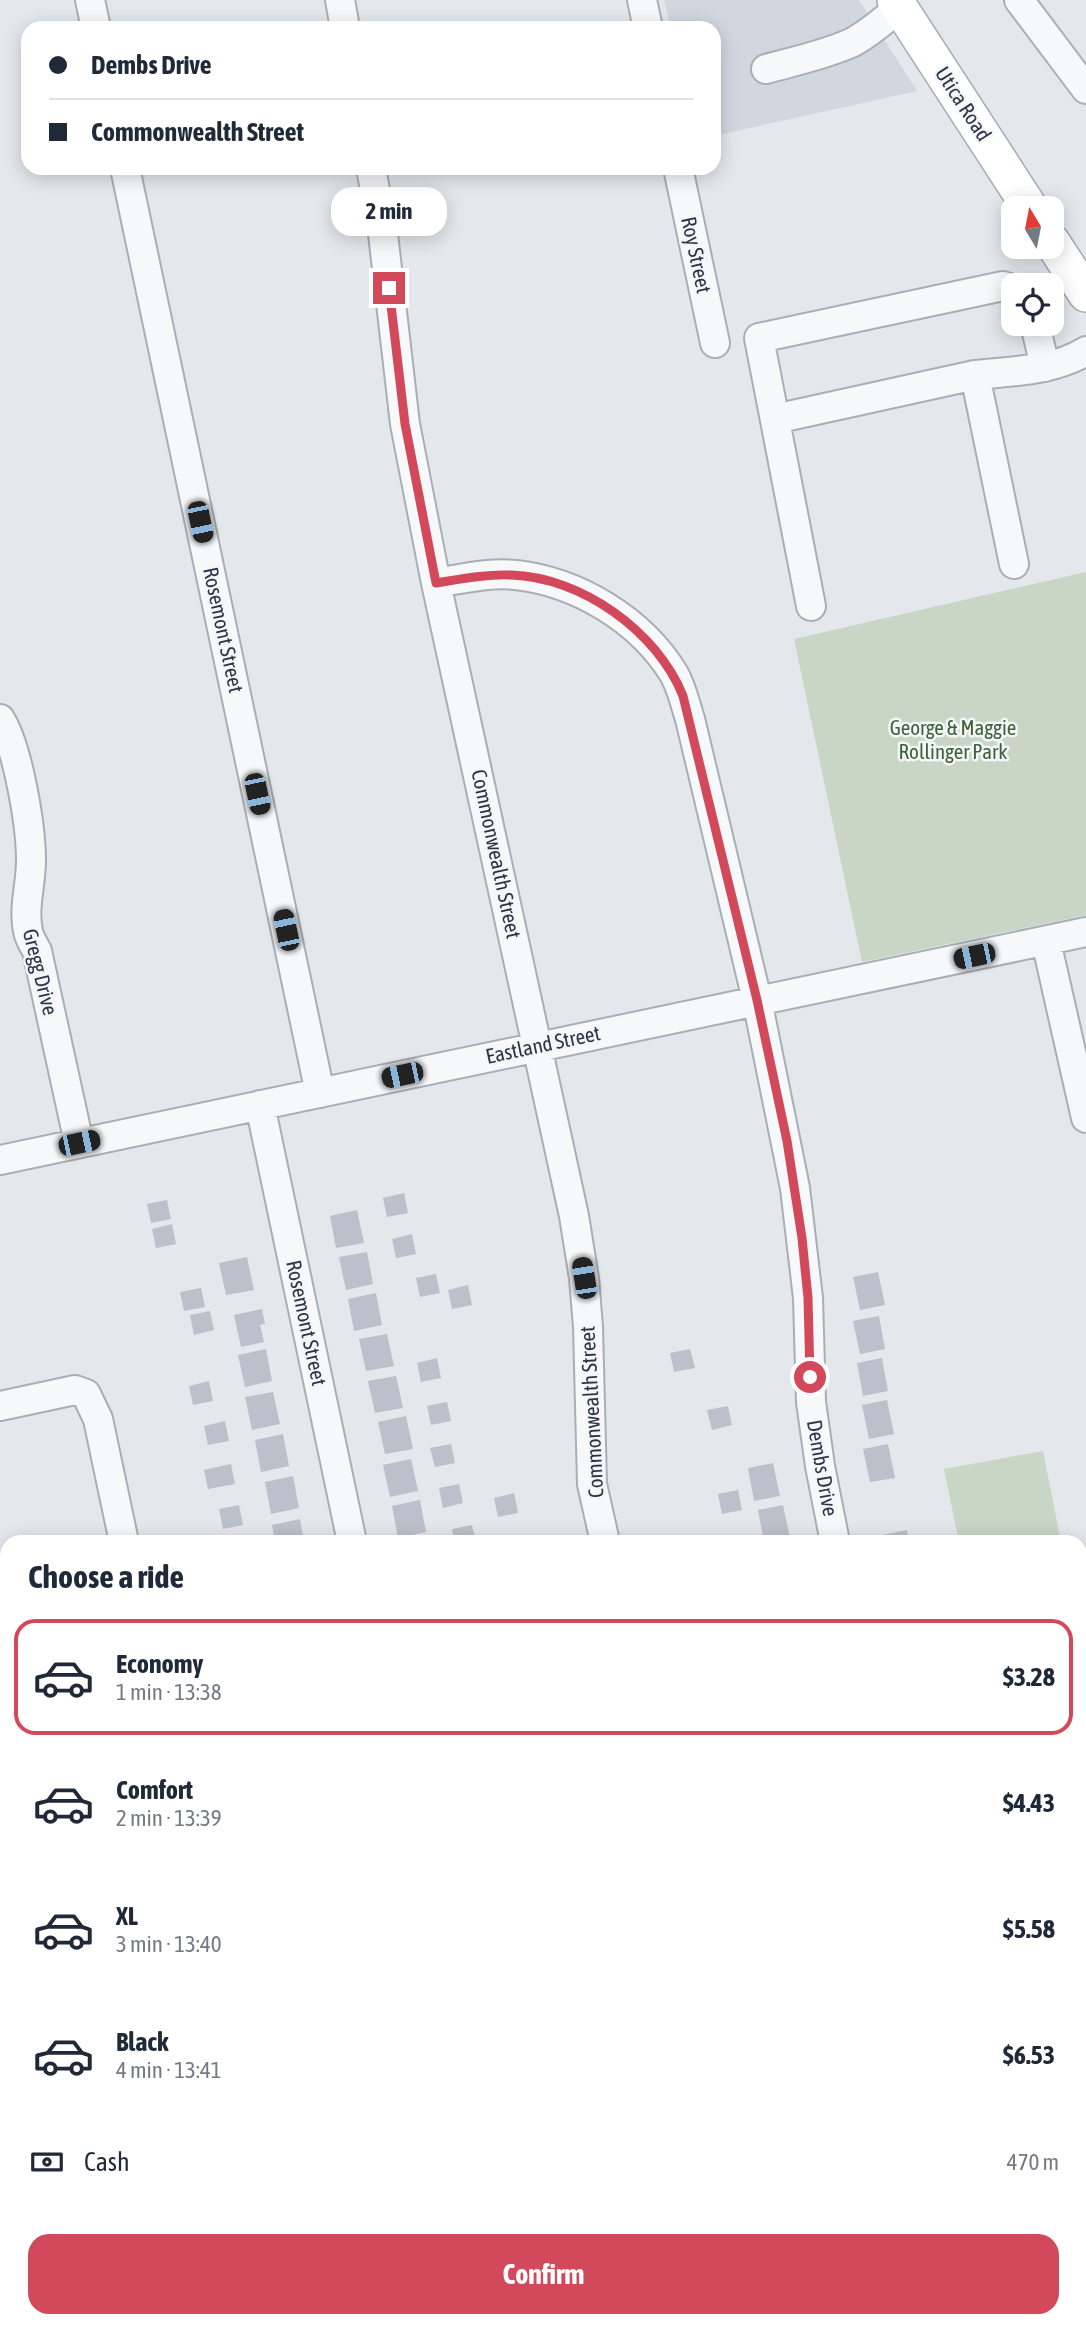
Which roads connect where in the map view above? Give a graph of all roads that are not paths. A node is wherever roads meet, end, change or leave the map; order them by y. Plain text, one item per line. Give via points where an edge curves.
1 (90, 0) edge
2 (340, 0) edge
3 (642, 0) edge
4 (1019, 0) edge
5 (898, 4) edge
6 (94, 21) edge
7 (344, 21) edge
8 (646, 21) edge
9 (766, 69) dead end
10 (1086, 89) edge
11 (126, 175) edge
12 (372, 175) edge
13 (679, 175) edge
14 (1022, 196) edge
15 (1063, 259) edge
16 (1001, 286) edge
17 (1086, 294) edge
18 (1038, 336) edge
19 (715, 343) dead end
20 (1086, 351) edge
21 (1045, 367) junction
22 (975, 375) junction
23 (775, 419) junction
24 (1014, 564) dead end
25 (436, 583) junction
26 (811, 606) dead end
27 (0, 719) edge
28 (1086, 932) edge
29 (1046, 941) junction
30 (757, 1000) junction
31 (538, 1046) junction
32 (320, 1093) junction
33 (260, 1105) junction
34 (1086, 1118) edge
35 (79, 1143) junction
36 (0, 1160) edge
37 (0, 1406) edge
38 (123, 1535) edge
39 (351, 1535) edge
40 (603, 1535) edge
41 (834, 1535) edge

1 - 6 street
2 - 7 street
3 - 8 street
4 - 10 street
5 - 9 street via 852,42
5 - 14 main road, Utica Road
11 - 32 street, Rosemont Street
12 - 25 street, Commonwealth Street via 405,424
13 - 19 street, Roy Street
15 - 17 main road
16 - 23 street via 759,338
18 - 21 street
20 - 21 street
21 - 22 street
22 - 23 street
22 - 24 street
23 - 26 street
25 - 30 street, Dembs Drive via 514,575 565,587 604,605 662,656 690,719
25 - 31 street, Commonwealth Street
27 - 35 street, Gregg Drive via 11,739 30,833 28,933 37,951
28 - 29 street, Eastland Street
29 - 30 street, Eastland Street
29 - 34 street
30 - 31 street, Eastland Street
30 - 41 street, Dembs Drive via 797,1200 808,1298 811,1402
31 - 32 street, Eastland Street
31 - 40 street, Commonwealth Street via 584,1278 592,1484
32 - 33 street, Eastland Street
33 - 35 street, Eastland Street
33 - 39 street, Rosemont Street
35 - 36 street, Eastland Street
37 - 38 street via 75,1390 86,1394 98,1419

